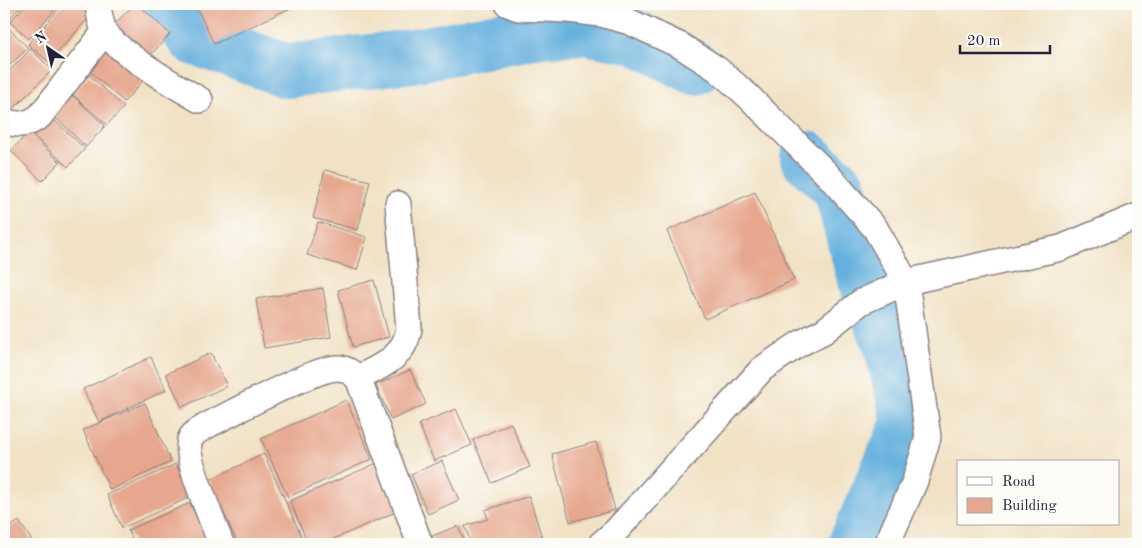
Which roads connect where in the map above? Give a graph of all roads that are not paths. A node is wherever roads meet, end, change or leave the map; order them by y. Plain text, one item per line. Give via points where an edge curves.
1 (98, 4) edge
2 (508, 4) edge
3 (105, 31) junction
4 (200, 100) dead end
5 (4, 121) edge
6 (398, 204) dead end
7 (1138, 216) edge
8 (901, 284) junction
9 (358, 378) junction
10 (222, 544) edge
11 (420, 544) edge
12 (601, 544) edge
13 (887, 544) edge

1 - 3 street
2 - 8 street via 518,8 601,14 630,22 681,46 716,69 789,135 857,206 875,228
3 - 4 street via 146,67
3 - 5 street via 40,116 20,125
6 - 9 street via 409,328 407,340 396,356
7 - 8 street via 1061,248
8 - 12 street via 861,302 824,331 762,369
8 - 13 street via 928,437 916,481
9 - 10 street via 339,367 326,369 197,431 188,450
9 - 11 street

